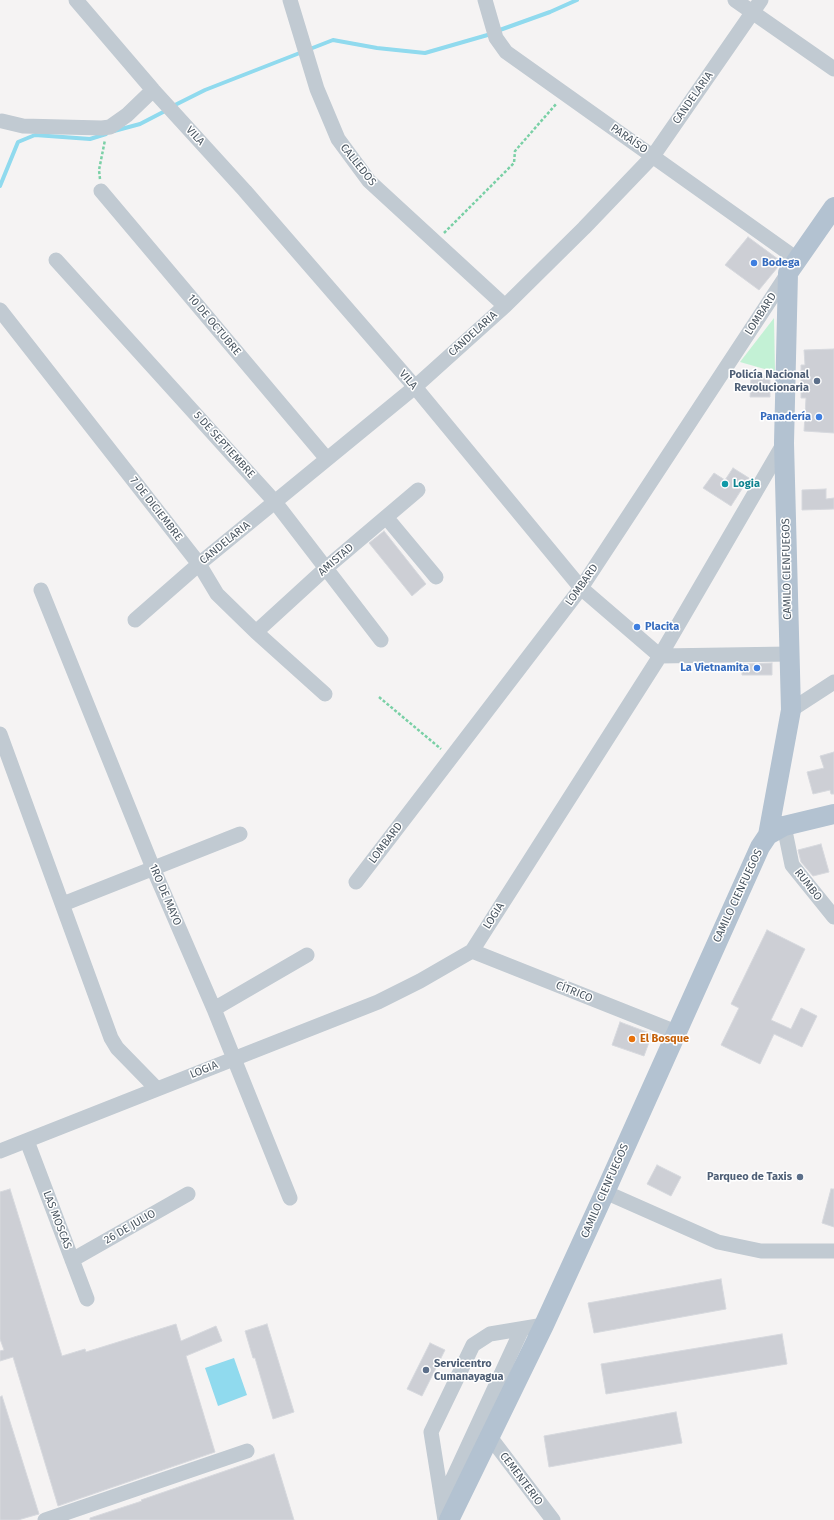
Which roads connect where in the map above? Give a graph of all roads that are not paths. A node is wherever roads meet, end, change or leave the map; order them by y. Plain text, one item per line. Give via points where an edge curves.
1 (76, 0) edge
2 (290, 0) edge
3 (485, 0) edge
4 (735, 0) edge
5 (761, 0) edge
6 (752, 12) junction
7 (834, 69) edge
8 (152, 90) junction
9 (2, 122) dead end
10 (653, 156) junction
11 (101, 191) road end
12 (834, 207) edge
13 (56, 260) dead end
14 (793, 266) junction
15 (505, 306) junction
16 (0, 310) edge
17 (414, 387) junction
18 (784, 443) junction
19 (327, 459) junction
20 (418, 490) dead end
21 (275, 502) junction
22 (386, 517) junction
23 (199, 564) junction
24 (326, 568) junction
25 (436, 577) dead end
26 (581, 588) junction
27 (41, 590) dead end
28 (135, 620) dead end
29 (256, 632) junction
30 (381, 640) dead end
31 (789, 654) junction
32 (660, 656) junction
33 (834, 682) edge
34 (325, 694) dead end
35 (791, 710) junction
36 (0, 734) edge
37 (834, 814) edge
38 (776, 831) junction
39 (240, 834) dead end
40 (153, 868) junction
41 (356, 882) dead end
42 (63, 904) junction
43 (834, 918) edge
44 (472, 951) junction
45 (307, 955) dead end
46 (214, 1009) junction
47 (676, 1032) junction
48 (233, 1058) junction
49 (157, 1089) junction
50 (27, 1141) junction
51 (0, 1151) edge
52 (605, 1192) junction
53 (188, 1194) dead end
54 (290, 1198) dead end
55 (834, 1251) edge
56 (72, 1260) junction
57 (86, 1299) dead end
58 (544, 1325) junction
59 (522, 1329) junction
60 (490, 1437) junction
61 (247, 1451) dead end
62 (442, 1502) junction
63 (45, 1520) edge
64 (445, 1520) edge
65 (449, 1520) edge
66 (553, 1520) edge

1 - 8 street, VILA
2 - 15 street, CALLEDOS via 317,89 338,139 369,181
3 - 10 street, PARAÍSO via 495,32 506,52
4 - 6 street
5 - 6 street, CANDELARIA
6 - 7 street
6 - 10 street, CANDELARIA
8 - 9 street via 127,115 110,127 22,126
8 - 17 street, VILA via 245,191
10 - 14 street, PARAÍSO
10 - 15 street, CANDELARIA
11 - 19 street, 10 DE OCTUBRE
12 - 14 main road
13 - 21 street, 5 DE SEPTIEMBRE
14 - 18 main road, CAMILO CIENFUEGOS
14 - 26 street, LOMBARD
15 - 17 street, CANDELARIA
16 - 23 street, 7 DE DICIEMBRE
17 - 19 street, CANDELARIA
17 - 26 street, VILA
18 - 31 main road, CAMILO CIENFUEGOS
18 - 32 street, LOGIA
19 - 21 street, CANDELARIA
20 - 22 street, AMISTAD
21 - 23 street, CANDELARIA
21 - 24 street, 5 DE SEPTIEMBRE
22 - 24 street, AMISTAD
22 - 25 street
23 - 28 street, CANDELARIA
23 - 29 street, 7 DE DICIEMBRE via 217,594
24 - 29 street, AMISTAD
24 - 30 street, 5 DE SEPTIEMBRE
26 - 32 street, VILA
26 - 41 street, LOMBARD
27 - 40 street, 1RO DE MAYO
29 - 34 street, 7 DE DICIEMBRE
31 - 32 street
31 - 35 main road, CAMILO CIENFUEGOS
32 - 44 street, LOGIA
33 - 35 street
35 - 38 main road, CAMILO CIENFUEGOS
36 - 42 street
37 - 38 main road
38 - 43 street, RUMBO via 792,865
38 - 47 main road, CAMILO CIENFUEGOS via 760,847
39 - 40 street
40 - 42 street
40 - 46 street, 1RO DE MAYO
42 - 49 street via 111,1038 117,1048
44 - 47 street, CÍTRICO
44 - 48 street, LOGIA via 378,1002
45 - 46 street
46 - 48 street, 1RO DE MAYO
47 - 52 main road, CAMILO CIENFUEGOS
48 - 49 street, LOGIA
48 - 54 street, 1RO DE MAYO
49 - 50 street, LOGIA
50 - 51 street, LOGIA
50 - 56 street, LAS MOSCAS
52 - 55 street via 718,1242 761,1251
52 - 58 main road, CAMILO CIENFUEGOS
53 - 56 street, 26 DE JULIO
56 - 57 street, LAS MOSCAS
58 - 59 street
58 - 60 main road, CAMILO CIENFUEGOS
59 - 62 street
59 - 62 street via 490,1334 473,1345 431,1432
60 - 65 main road, CAMILO CIENFUEGOS
60 - 66 street, CEMENTERIO
61 - 63 street
62 - 64 street

